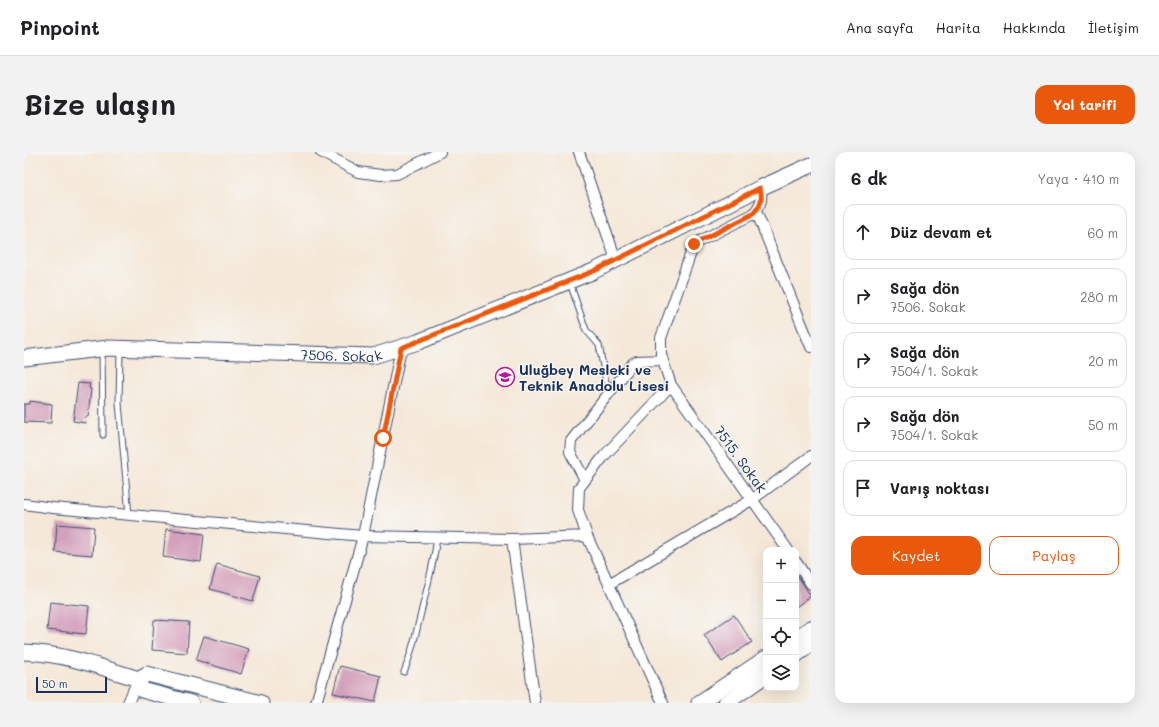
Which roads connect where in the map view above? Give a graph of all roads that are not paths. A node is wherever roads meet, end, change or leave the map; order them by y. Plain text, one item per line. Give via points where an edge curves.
1 (321, 152) edge
2 (440, 152) edge
3 (579, 152) edge
4 (811, 165) edge
5 (760, 188) junction
6 (756, 211) junction
7 (616, 260) junction
8 (570, 281) junction
9 (811, 347) edge
10 (102, 348) junction
11 (120, 348) junction
12 (401, 348) junction
13 (24, 358) edge
14 (663, 360) junction
15 (671, 385) junction
16 (608, 394) junction
17 (103, 435) dead end
18 (811, 456) edge
19 (585, 480) junction
20 (753, 499) junction
21 (24, 504) edge
22 (129, 515) junction
23 (363, 536) junction
24 (587, 536) junction
25 (438, 537) junction
26 (512, 539) junction
27 (786, 547) edge
28 (799, 566) edge
29 (609, 584) junction
30 (811, 584) edge
31 (811, 628) edge
32 (799, 636) edge
33 (811, 644) edge
34 (24, 652) edge
35 (799, 653) edge
36 (763, 660) edge
37 (404, 672) dead end
38 (763, 677) edge
39 (138, 679) junction
40 (128, 703) edge
41 (191, 703) edge
42 (260, 703) edge
43 (316, 703) edge
44 (535, 703) edge
45 (663, 703) edge
46 (699, 703) edge
47 (726, 703) edge

1 - 2 street via 358,172 381,175 398,174
3 - 7 street
4 - 5 street, 7506. Sokak
5 - 6 street via 762,198
5 - 7 street, 7506. Sokak
6 - 9 street
6 - 14 street, 7515. Sokak via 694,244 661,338
7 - 8 street, 7506. Sokak
8 - 12 street, 7506. Sokak
8 - 16 lane via 586,330 599,345
10 - 11 street, 7506. Sokak
10 - 13 street, 7506. Sokak
10 - 17 lane
11 - 12 street, 7506. Sokak via 373,356
11 - 22 lane via 118,404
12 - 23 street
14 - 15 street, 7515. Sokak
14 - 16 street via 633,363
15 - 19 street via 604,456
15 - 20 street, 7515. Sokak
16 - 19 street via 570,445 572,458
18 - 20 street
19 - 24 street via 579,488 578,510
20 - 27 street, 7515. Sokak
20 - 29 street
21 - 22 street
22 - 23 street
23 - 25 street
23 - 43 street
24 - 26 street
24 - 29 street
25 - 26 street
25 - 37 lane via 410,658
26 - 44 street
28 - 30 street
29 - 45 street
31 - 32 street
33 - 35 street
34 - 39 street via 43,653 94,665
36 - 46 street
38 - 47 street
39 - 40 street
39 - 41 street via 142,690
39 - 42 street via 147,674

